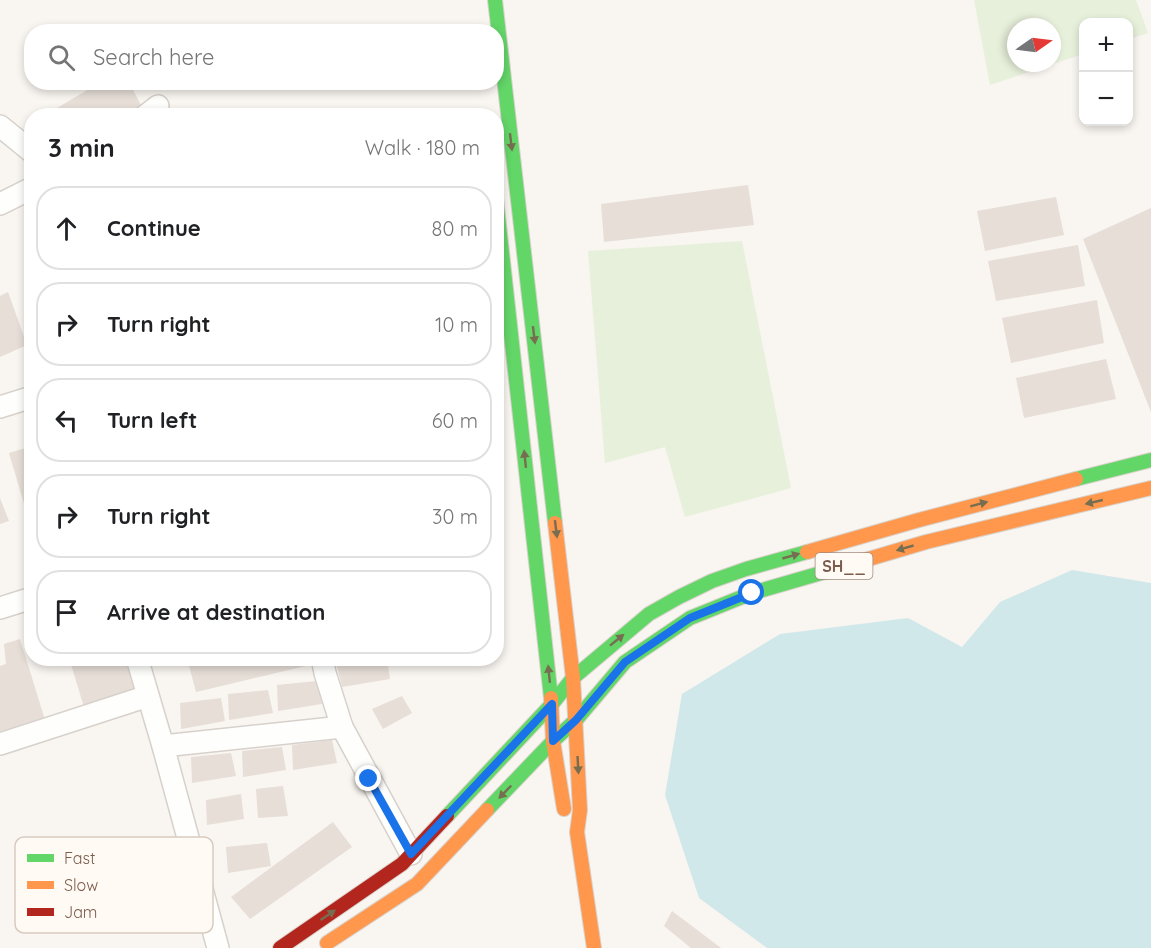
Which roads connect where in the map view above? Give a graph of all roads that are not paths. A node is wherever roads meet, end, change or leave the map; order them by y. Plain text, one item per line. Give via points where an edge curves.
1 (495, 0) edge
2 (498, 24) edge
3 (504, 78) edge
4 (0, 126) edge
5 (24, 146) edge
6 (24, 192) edge
7 (0, 204) edge
8 (504, 270) edge
9 (24, 400) edge
10 (0, 407) edge
11 (1151, 460) edge
12 (1151, 488) edge
13 (24, 600) edge
14 (0, 608) edge
15 (139, 666) edge
16 (324, 666) edge
17 (573, 678) junction
18 (148, 696) junction
19 (552, 704) junction
20 (576, 720) junction
21 (342, 727) junction
22 (553, 741) junction
23 (0, 744) edge
24 (163, 746) junction
25 (578, 832) junction
26 (188, 837) edge
27 (411, 854) junction
28 (213, 930) edge
29 (218, 948) edge
30 (280, 948) edge
31 (319, 948) edge
32 (594, 948) edge

1 -> 2 main road
3 -> 17 main road
4 - 5 street
6 - 7 street
19 -> 8 main road
9 - 10 street
17 -> 11 main road via 649,615 712,581 919,520
12 -> 20 main road, SH__ via 926,542 752,593 690,618 625,662
13 - 14 street
15 - 18 street
16 - 21 street
17 - 19 main road
17 - 20 main road
18 - 23 street
18 - 24 street
19 - 22 main road
19 - 27 main road
20 - 22 main road, SH__
20 -> 25 main road
21 - 24 street
21 - 27 street
22 - 25 main road via 564,813
22 -> 31 main road, SH__ via 417,884
24 - 26 street
25 - 32 main road
30 -> 27 main road
28 - 29 street

